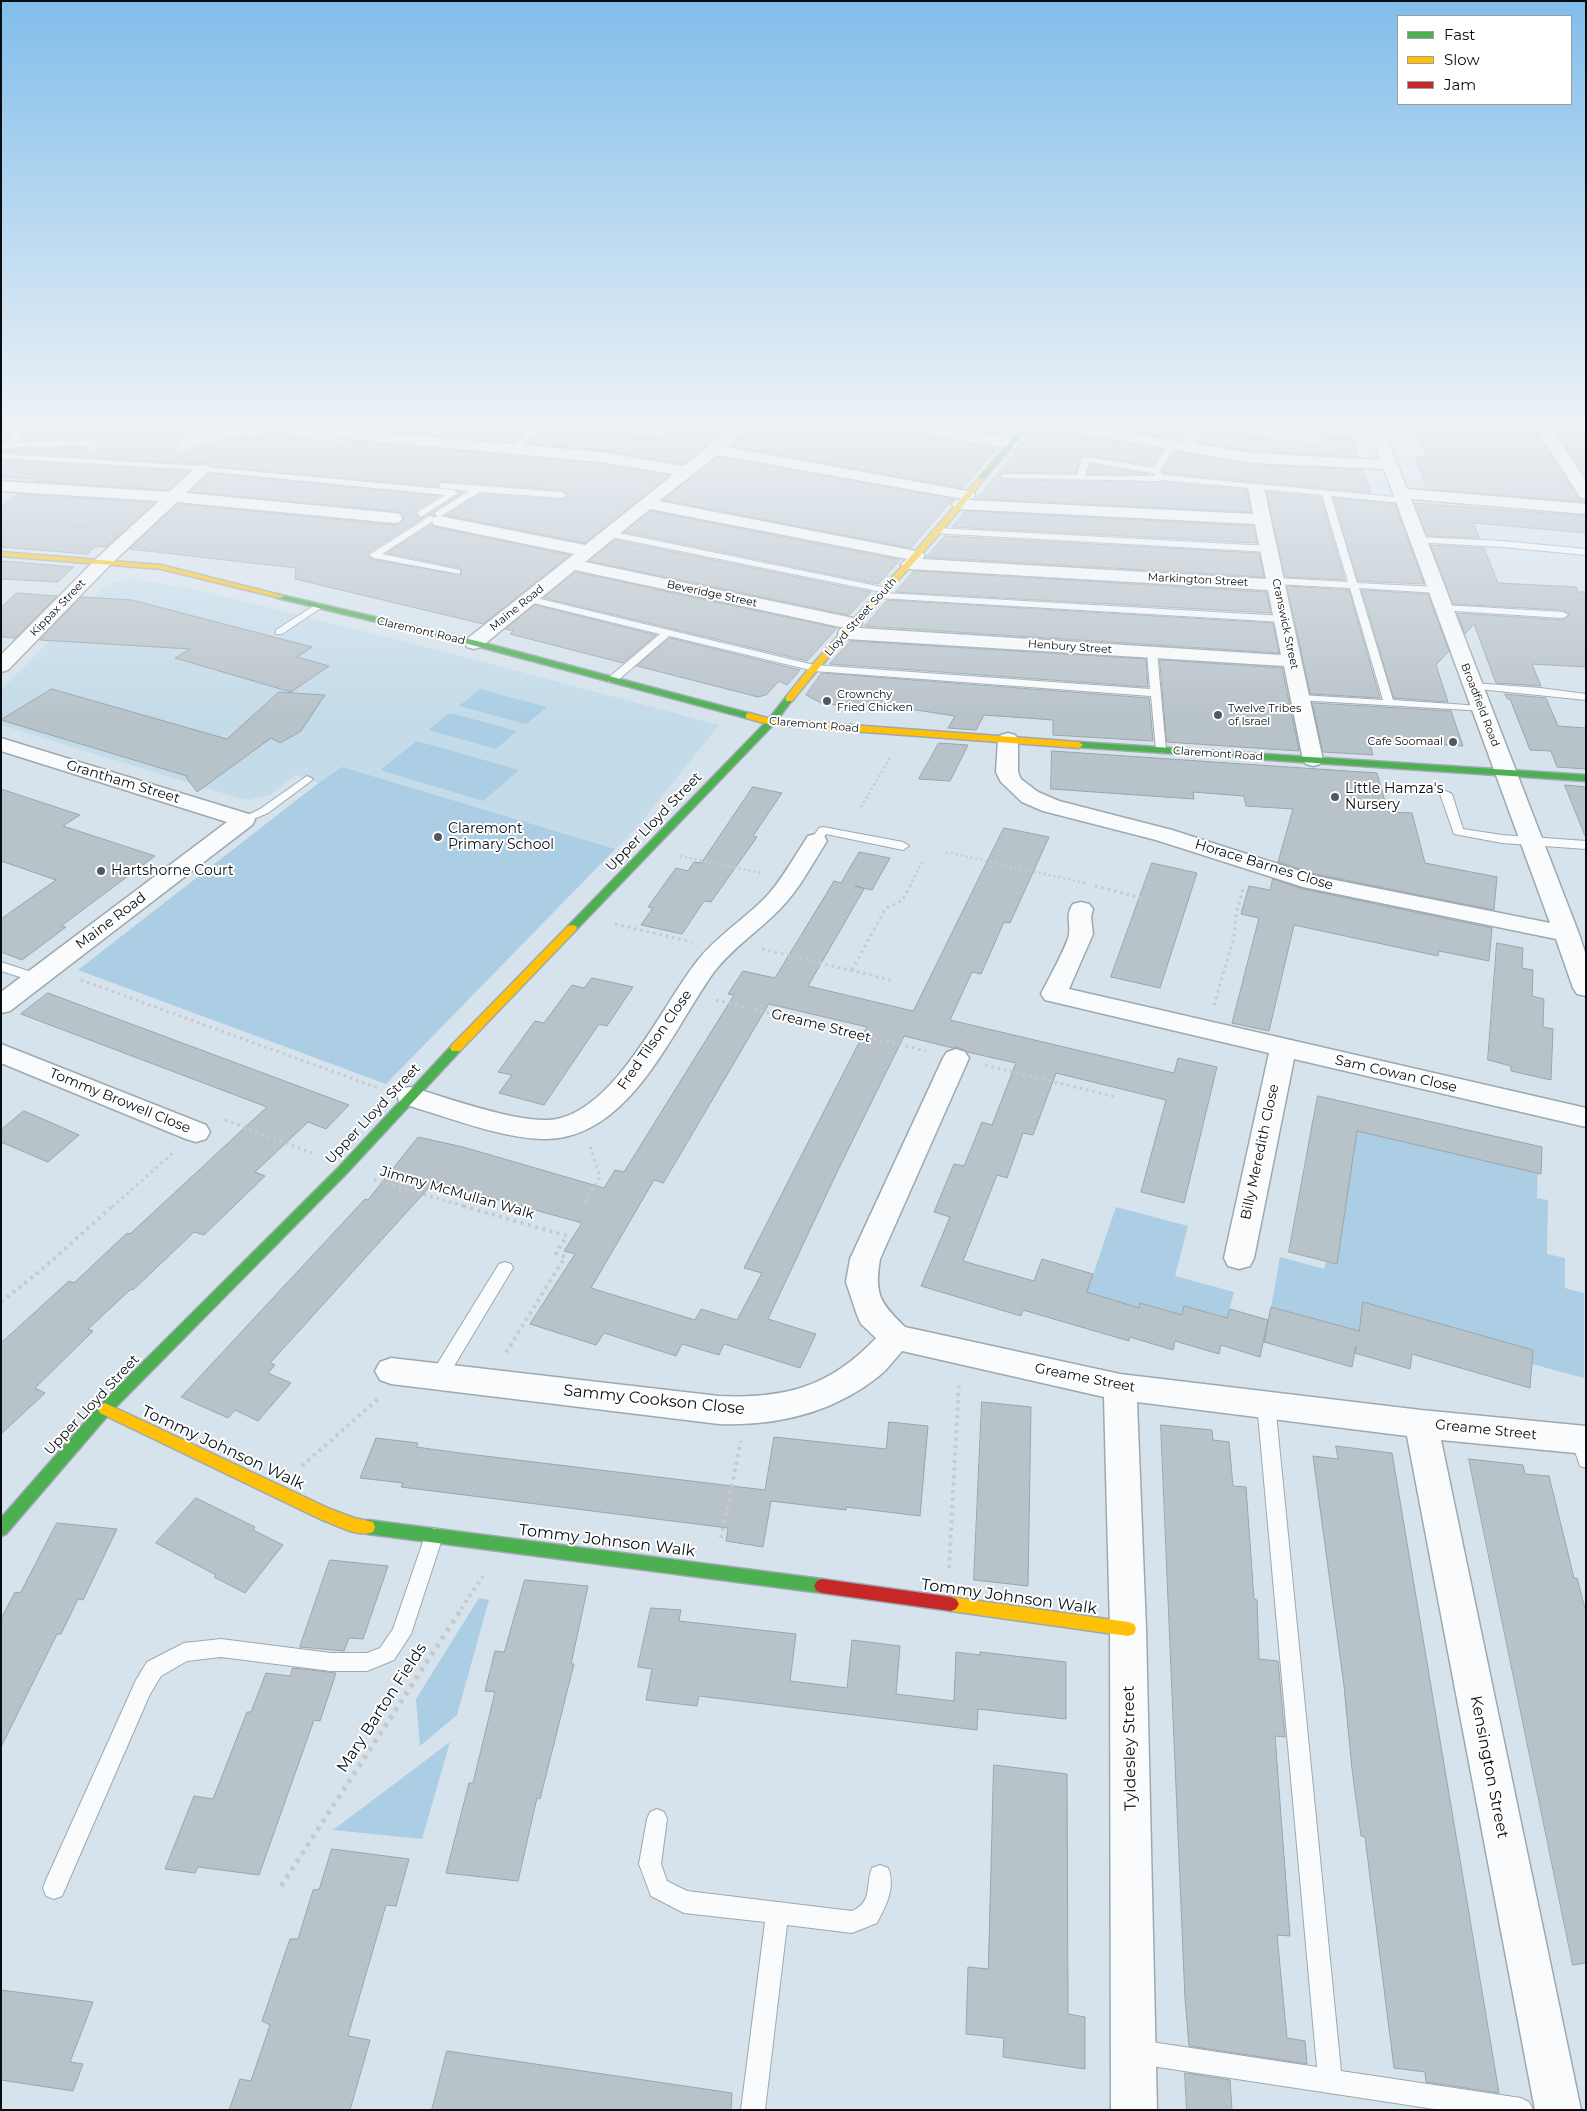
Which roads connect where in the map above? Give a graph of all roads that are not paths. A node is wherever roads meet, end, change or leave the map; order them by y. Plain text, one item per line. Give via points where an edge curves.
1 (149, 521) edge
2 (434, 521) edge
3 (438, 521) edge
4 (626, 521) edge
5 (725, 521) edge
6 (945, 521) edge
7 (1262, 521) edge
8 (1334, 521) edge
9 (1410, 521) edge
10 (936, 530) junction
11 (609, 534) junction
12 (1417, 540) junction
13 (1269, 549) junction
14 (587, 551) junction
15 (1586, 552) edge
16 (1, 554) edge
17 (913, 560) junction
18 (104, 562) junction
19 (571, 564) junction
20 (457, 572) dead end
21 (1276, 583) junction
22 (1354, 586) junction
23 (1437, 590) junction
24 (882, 592) junction
25 (528, 599) junction
26 (318, 606) junction
27 (1443, 608) junction
28 (1563, 615) dead end
29 (1284, 619) junction
30 (850, 628) junction
31 (279, 632) dead end
32 (667, 633) junction
33 (474, 643) junction
34 (1152, 652) junction
35 (1292, 661) junction
36 (1, 666) edge
37 (814, 668) junction
38 (612, 680) junction
39 (1473, 686) junction
40 (1156, 693) junction
41 (1586, 697) edge
42 (1388, 703) junction
43 (1302, 704) junction
44 (1482, 709) junction
45 (771, 722) junction
46 (1008, 739) junction
47 (1, 744) edge
48 (1161, 750) junction
49 (1313, 760) junction
50 (1505, 772) junction
51 (1586, 778) edge
52 (307, 779) dead end
53 (1446, 794) dead end
54 (244, 820) junction
55 (816, 841) joint
56 (1531, 841) junction
57 (1586, 845) edge
58 (903, 846) dead end
59 (1081, 909) dead end
60 (1567, 934) junction
61 (1, 966) edge
62 (36, 978) junction
63 (1586, 988) edge
64 (1, 1005) edge
65 (1283, 1048) junction
66 (1, 1053) edge
67 (956, 1058) road end
68 (409, 1097) junction
69 (1586, 1118) edge
70 (196, 1132) road end
71 (1239, 1258) dead end
72 (505, 1268) dead end
73 (896, 1338) junction
74 (391, 1371) road end
75 (439, 1376) junction
76 (1120, 1386) junction
77 (1266, 1403) junction
78 (105, 1410) junction
79 (1421, 1424) junction
80 (1584, 1447) edge
81 (1, 1529) edge
82 (434, 1536) junction
83 (1128, 1629) junction
84 (657, 1819) dead end
85 (880, 1876) dead end
86 (54, 1888) dead end
87 (777, 1913) junction
88 (1133, 2052) junction
89 (1330, 2080) junction
90 (753, 2110) edge
91 (1134, 2110) edge
92 (1521, 2110) edge
93 (1558, 2110) edge

1 - 18 street, Kippax Street
2 - 20 lane via 374,555
3 - 14 street
4 - 11 street, Maine Road
5 - 17 street, Markington Street
6 - 10 street, Lloyd Street South
7 - 13 street, Cranswick Street
8 - 22 lane
9 - 12 street, Broadfield Road
10 - 13 lane
10 - 17 street, Lloyd Street South
11 - 14 street, Maine Road
11 - 24 lane
12 - 15 lane
12 - 23 street, Broadfield Road
13 - 21 street, Cranswick Street
14 - 19 street, Maine Road
16 - 18 street, Claremont Road
17 - 21 street, Markington Street
17 - 24 street, Lloyd Street South
18 - 26 street, Claremont Road via 161,567
18 - 36 street, Kippax Street
19 - 25 street, Maine Road
19 - 30 street, Beveridge Street
21 - 22 lane
21 - 29 street, Cranswick Street
22 - 23 lane
22 - 42 lane
23 - 27 street, Broadfield Road
24 - 29 lane
24 - 30 street, Lloyd Street South
25 - 32 lane
25 - 33 street, Maine Road
26 - 31 lane
26 - 33 street, Claremont Road
27 - 28 lane
27 - 39 street, Broadfield Road
29 - 35 street, Cranswick Street
30 - 34 street, Henbury Street
30 - 37 street, Lloyd Street South
32 - 37 lane
32 - 38 lane
33 - 38 street, Claremont Road
34 - 35 street, Henbury Street
34 - 40 lane
35 - 43 street, Cranswick Street
37 - 40 lane
37 - 45 street, Lloyd Street South
38 - 45 street, Claremont Road
39 - 41 lane
39 - 44 street, Broadfield Road
40 - 48 lane
42 - 43 lane
42 - 44 lane
43 - 49 street, Cranswick Street
44 - 50 street, Broadfield Road
45 - 46 street, Claremont Road
45 - 68 street, Upper Lloyd Street
46 - 48 street, Claremont Road
46 - 60 street, Horace Barnes Close via 1007,772 1012,782 1051,806 1164,835 1312,882
47 - 54 street, Grantham Street
48 - 49 street, Claremont Road
49 - 50 street, Claremont Road
50 - 51 street, Claremont Road
50 - 56 street, Broadfield Road
52 - 54 lane via 264,811
53 - 56 lane via 1458,832
54 - 62 street, Maine Road
55 - 58 lane via 823,830
55 - 68 street, Fred Tilson Close via 775,902 725,945 686,993 627,1085 600,1110 561,1128 529,1129
56 - 57 lane
56 - 60 street, Broadfield Road
59 - 65 street, Sam Cowan Close via 1081,934 1054,994
60 - 63 street, Broadfield Road
61 - 62 lane
62 - 64 street, Maine Road
65 - 69 street, Sam Cowan Close
65 - 71 street, Billy Meredith Close
66 - 70 street, Tommy Browell Close
67 - 73 street via 865,1259 861,1282 872,1315
68 - 78 street, Upper Lloyd Street via 344,1168
72 - 75 lane
73 - 75 street, Sammy Cookson Close via 868,1367 831,1390 793,1405 747,1411
73 - 76 street, Greame Street
74 - 75 street, Sammy Cookson Close
76 - 77 street, Greame Street
76 - 83 street, Tyldesley Street
77 - 79 street, Greame Street
77 - 89 lane
78 - 81 street, Upper Lloyd Street
78 - 82 street, Tommy Johnson Walk via 325,1514 354,1525
79 - 80 street, Greame Street
79 - 93 street, Kensington Street
82 - 83 street, Tommy Johnson Walk
82 - 86 lane via 401,1634 387,1654 366,1662 332,1662 221,1648 184,1652 154,1669 142,1687
83 - 88 street, Tyldesley Street
84 - 87 lane via 650,1864 659,1888 684,1902
85 - 87 lane via 878,1899 869,1915 852,1922
87 - 90 lane
88 - 89 lane
88 - 91 street, Tyldesley Street
89 - 92 lane

